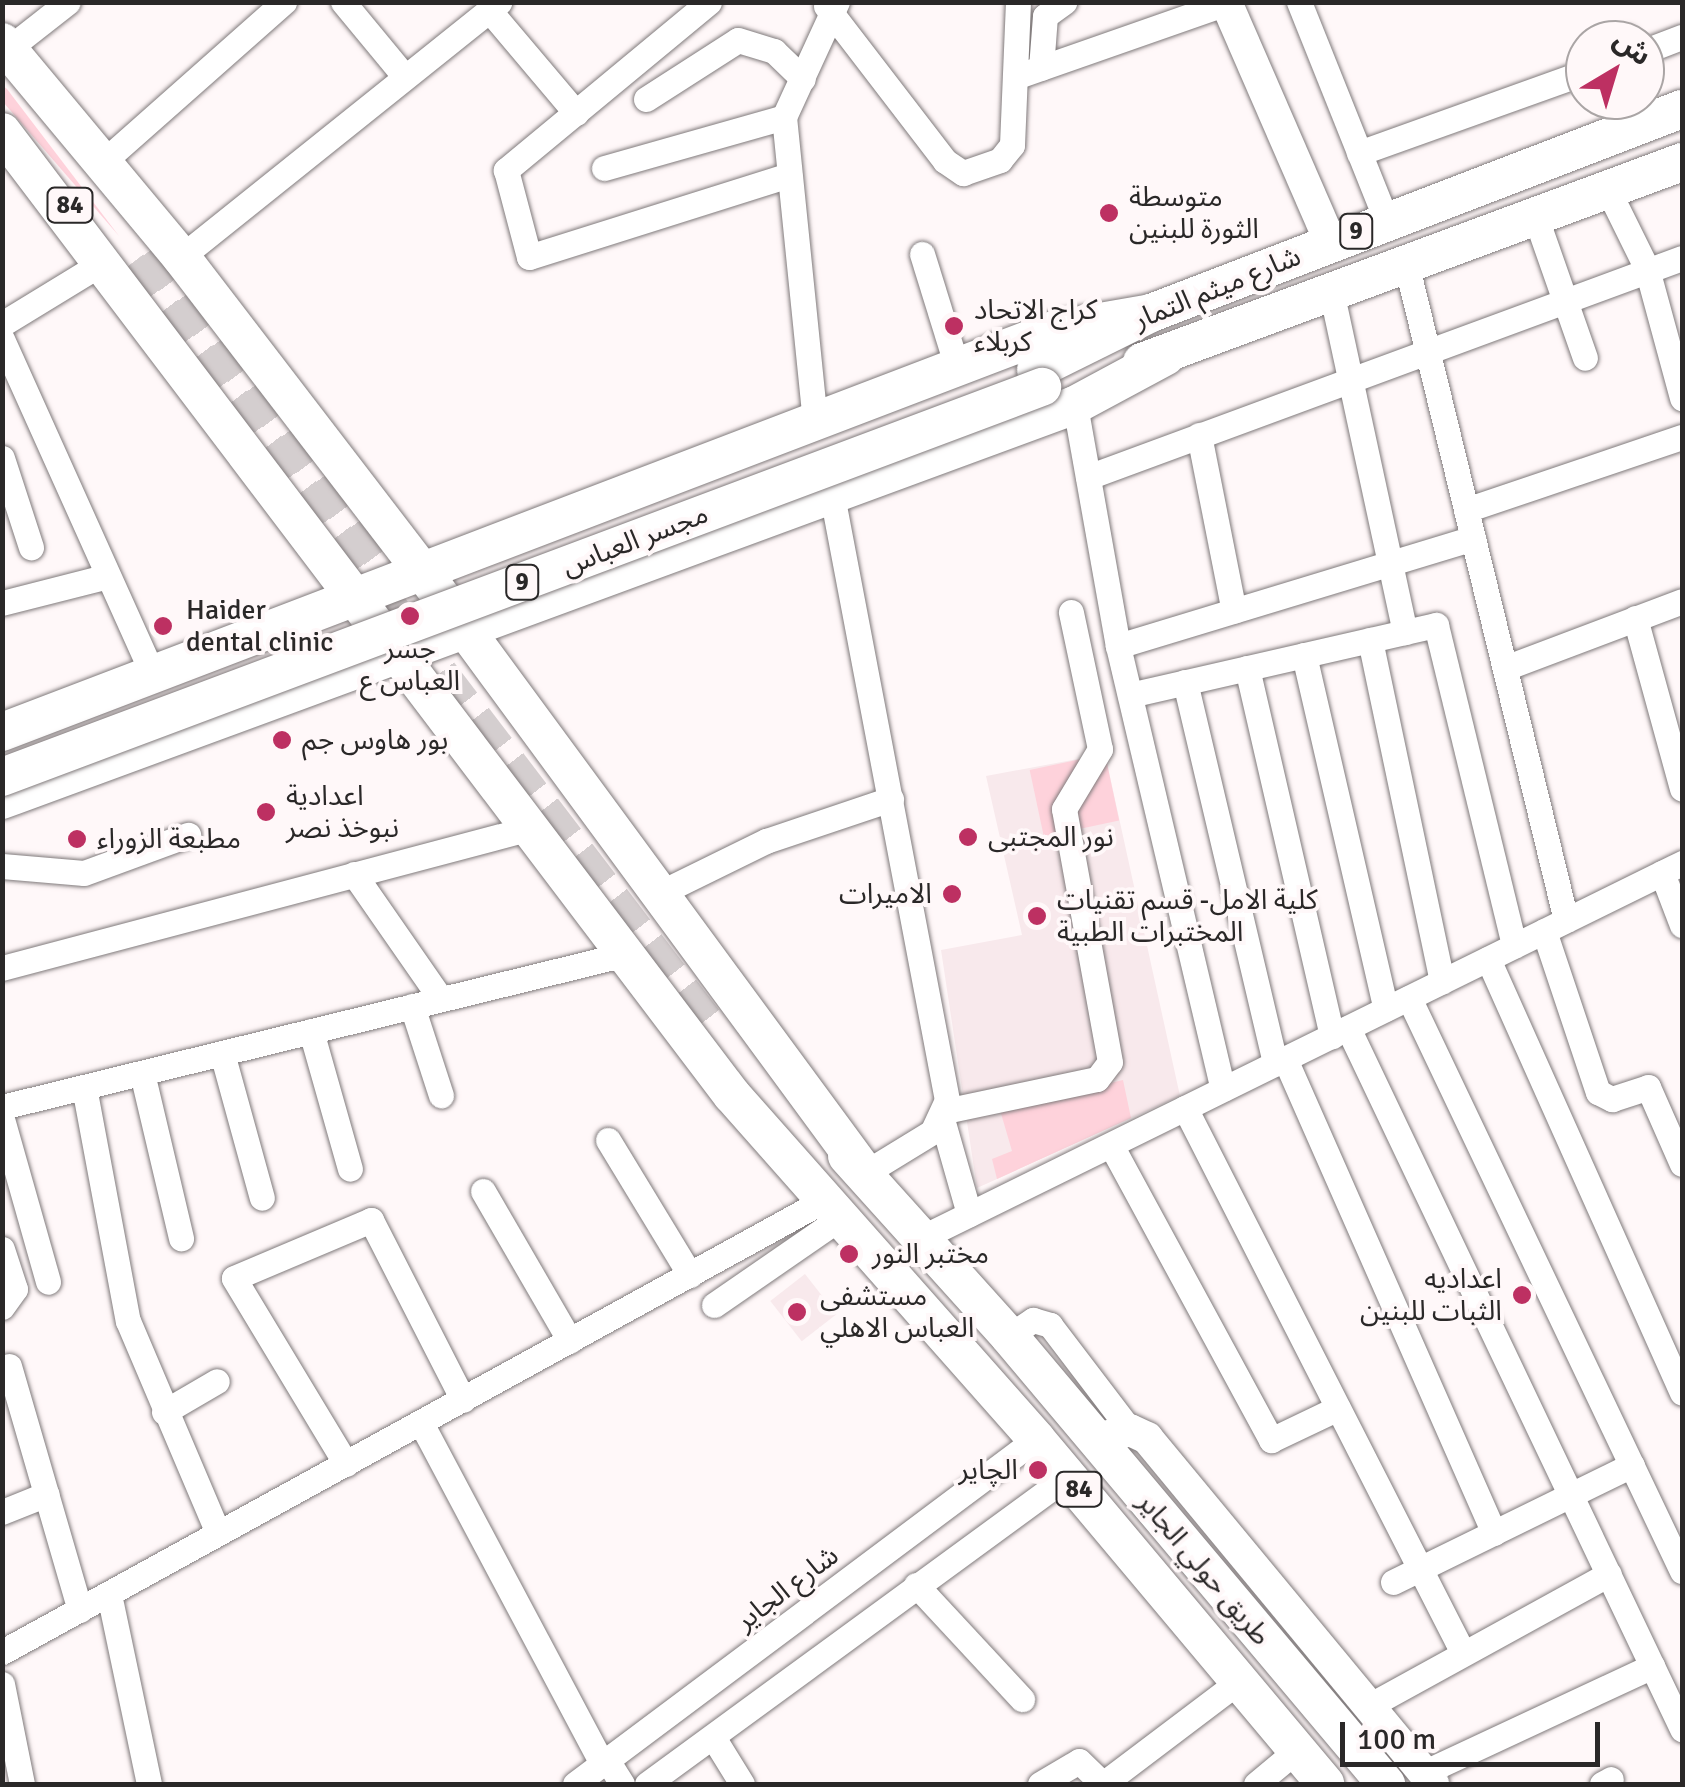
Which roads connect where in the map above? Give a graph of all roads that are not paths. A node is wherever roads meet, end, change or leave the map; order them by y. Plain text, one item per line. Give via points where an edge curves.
1 (68, 2) edge
2 (284, 2) edge
3 (343, 2) edge
4 (708, 2) edge
5 (1018, 2) edge
6 (1064, 2) edge
7 (1299, 2) edge
8 (1227, 3) edge
9 (494, 6) edge
10 (831, 6) edge
11 (10, 61) edge
12 (1030, 72) junction
13 (1565, 72) edge
14 (405, 77) junction
15 (803, 79) junction
16 (646, 99) dead end
17 (1682, 109) edge
18 (58, 111) junction
19 (576, 113) junction
20 (784, 118) junction
21 (8, 138) edge
22 (1359, 153) junction
23 (102, 162) junction
24 (1682, 162) edge
25 (604, 168) dead end
26 (789, 175) junction
27 (1608, 190) junction
28 (1536, 218) junction
29 (1386, 220) junction
30 (1330, 241) junction
31 (922, 254) dead end
32 (1682, 258) edge
33 (141, 259) junction
34 (1407, 268) junction
35 (1646, 269) junction
36 (1332, 294) junction
37 (1565, 300) junction
38 (1671, 306) edge
39 (1150, 312) junction
40 (2, 324) edge
41 (2, 339) edge
42 (1427, 350) junction
43 (1585, 358) dead end
44 (957, 368) junction
45 (1350, 377) junction
46 (1051, 387) junction
47 (1682, 398) edge
48 (815, 422) junction
49 (1200, 434) junction
50 (1682, 437) edge
51 (2, 458) edge
52 (1088, 477) junction
53 (832, 494) junction
54 (1466, 510) junction
55 (377, 512) junction
56 (1473, 538) junction
57 (490, 546) junction
58 (31, 548) dead end
59 (319, 556) junction
60 (1390, 564) junction
61 (423, 572) junction
62 (108, 576) junction
63 (352, 599) junction
64 (1682, 600) edge
65 (2, 603) edge
66 (528, 606) junction
67 (1234, 611) junction
68 (1071, 612) dead end
69 (314, 613) junction
70 (1636, 618) junction
71 (466, 629) junction
72 (1405, 632) junction
73 (1370, 640) junction
74 (1118, 646) junction
75 (1304, 655) junction
76 (395, 656) junction
77 (1247, 668) junction
78 (1505, 668) junction
79 (345, 674) junction
80 (152, 675) junction
81 (504, 678) junction
82 (1184, 682) junction
83 (1130, 695) junction
84 (430, 702) junction
85 (2, 732) edge
86 (2, 757) edge
87 (2, 777) edge
88 (1682, 789) edge
89 (2, 800) edge
90 (891, 800) junction
91 (526, 829) junction
92 (188, 836) dead end
93 (2, 866) edge
94 (1672, 868) edge
95 (354, 874) junction
96 (664, 891) junction
97 (1555, 926) junction
98 (1682, 926) edge
99 (1514, 946) junction
100 (622, 955) junction
101 (1488, 959) junction
102 (2, 968) edge
103 (1442, 982) junction
104 (441, 999) junction
105 (1397, 1004) junction
106 (412, 1006) junction
107 (312, 1031) junction
108 (1340, 1032) junction
109 (222, 1053) junction
110 (1280, 1061) junction
111 (142, 1073) junction
112 (84, 1087) junction
113 (1223, 1089) junction
114 (441, 1095) dead end
115 (2, 1108) edge
116 (1185, 1108) junction
117 (944, 1115) junction
118 (2, 1119) edge
119 (608, 1140) dead end
120 (1111, 1144) junction
121 (1682, 1164) edge
122 (350, 1169) dead end
123 (865, 1173) junction
124 (483, 1191) dead end
125 (262, 1198) dead end
126 (836, 1207) junction
127 (969, 1214) junction
128 (922, 1237) junction
129 (181, 1238) dead end
130 (2, 1250) edge
131 (690, 1274) junction
132 (48, 1282) dead end
133 (714, 1305) dead end
134 (2, 1307) edge
135 (570, 1342) junction
136 (9, 1366) dead end
137 (218, 1381) dead end
138 (1682, 1392) edge
139 (463, 1400) junction
140 (1338, 1408) junction
141 (164, 1412) junction
142 (421, 1423) junction
143 (1113, 1435) junction
144 (1036, 1439) junction
145 (346, 1464) junction
146 (1632, 1465) junction
147 (1068, 1476) junction
148 (46, 1494) junction
149 (1571, 1495) junction
150 (2, 1512) edge
151 (1494, 1533) junction
152 (218, 1534) junction
153 (1420, 1569) junction
154 (1682, 1572) edge
155 (1609, 1574) junction
156 (1393, 1582) dead end
157 (916, 1585) junction
158 (108, 1594) junction
159 (80, 1610) junction
160 (1462, 1651) junction
161 (2, 1652) edge
162 (1652, 1666) junction
163 (1240, 1681) junction
164 (2, 1684) edge
165 (1022, 1699) dead end
166 (1367, 1707) junction
167 (1682, 1729) edge
168 (713, 1737) junction
169 (1297, 1750) junction
170 (605, 1762) junction
171 (1428, 1779) edge
172 (22, 1784) edge
173 (149, 1784) edge
174 (575, 1784) edge
175 (622, 1784) edge
176 (648, 1784) edge
177 (742, 1784) edge
178 (1040, 1784) edge
179 (1256, 1784) edge
180 (1325, 1784) edge
181 (1386, 1784) edge

1 - 11 street
2 - 23 street
3 - 14 street
4 - 19 street
5 - 12 street
6 - 12 street via 1044,16
7 - 22 street
8 - 12 street
8 - 30 main road
9 - 14 street
9 - 19 street
10 - 12 street via 945,161 963,174 1000,160 1012,145
10 - 15 street
11 - 18 highway, 84
13 - 22 street via 1424,119
14 - 33 street
15 - 16 street via 774,51 738,40
15 - 20 street
17 - 29 highway, شارع ميثم التمار / 9
18 - 23 highway
18 - 33 highway, 84
19 - 26 street via 506,170 528,257
20 - 25 street
20 - 26 street
21 - 33 highway, 84
22 - 29 street
23 - 33 highway
24 - 27 highway, شارع ميثم التمار / 9
26 - 48 street
27 - 28 highway, شارع ميثم التمار / 9
27 - 35 street
28 - 34 highway, شارع ميثم التمار / 9
28 - 37 street
29 - 30 highway, شارع ميثم التمار / 9
30 - 39 highway, شارع ميثم التمار / 9
31 - 44 street
32 - 35 street
33 - 40 street
33 - 55 highway
33 - 59 highway
34 - 36 highway, شارع ميثم التمار / 9
34 - 42 street
35 - 37 street
35 - 38 street
36 - 45 street
36 - 46 highway, شارع ميثم التمار / 9 via 1166,356
37 - 42 street
37 - 43 street
38 - 47 street
39 - 44 highway via 1054,330
39 - 46 highway, شارع ميثم التمار / 9
41 - 62 street
42 - 45 street
42 - 54 street
44 - 48 highway
45 - 49 street
45 - 60 street
46 - 52 street
46 - 53 highway
46 - 86 highway, مجسر العباس / 9
46 - 87 highway, مجسر العباس / 9, bridge
48 - 57 highway
49 - 52 street
49 - 67 street
50 - 54 street
51 - 58 street
52 - 74 street
53 - 66 highway
53 - 90 street
54 - 56 street
55 - 57 highway via 441,548
55 - 61 highway
56 - 60 street
56 - 78 street
57 - 61 highway
59 - 63 highway
59 - 69 highway via 328,590
60 - 67 street
60 - 72 street
61 - 63 highway
61 - 71 highway
62 - 65 street
62 - 80 street
63 - 69 highway
63 - 76 highway
64 - 70 street
66 - 71 highway
66 - 81 highway via 502,636
67 - 74 street
68 - 117 street via 1100,749 1064,809 1110,1062 1097,1079
69 - 80 highway
70 - 78 street
70 - 88 street
71 - 76 highway
71 - 81 highway
72 - 73 street
72 - 99 street via 1436,625
73 - 75 street
73 - 103 street
74 - 83 street
75 - 77 street
75 - 105 street
76 - 79 highway
76 - 84 highway
77 - 82 street
77 - 108 street
78 - 97 street
79 - 84 highway via 386,673
79 - 89 highway
80 - 85 highway
81 - 96 highway
82 - 83 street
82 - 110 street
83 - 113 street
84 - 91 highway
90 - 96 street via 766,841
90 - 117 street via 944,1071
91 - 95 street
91 - 100 highway
92 - 93 street via 84,873
94 - 97 street
94 - 98 street
95 - 102 street
95 - 104 street
96 - 123 highway
97 - 99 street
97 - 121 street via 1598,1092 1612,1099 1648,1086
99 - 101 street
100 - 104 street
100 - 126 highway via 732,1095
101 - 103 street
101 - 138 street
103 - 105 street
104 - 106 street
105 - 108 street
105 - 146 street
106 - 107 street
106 - 114 street
107 - 109 street
107 - 122 street
108 - 110 street
108 - 149 street
109 - 111 street
109 - 125 street
110 - 113 street
110 - 151 street
111 - 112 street
111 - 129 street
112 - 115 street
112 - 141 street via 128,1321
113 - 116 street
116 - 120 street
116 - 140 street
117 - 123 street via 926,1138
117 - 127 street
118 - 132 street
119 - 131 street
120 - 127 street
120 - 140 street via 1271,1440
123 - 126 highway, 84 via 718,1022
123 - 128 highway, طريق حولي الجاير / 84
124 - 135 street
126 - 131 street
126 - 133 street
126 - 144 highway, طريق حولي الجاير / 84
127 - 128 street
128 - 143 highway, طريق حولي الجاير / 84 via 1009,1336
130 - 134 street via 15,1289
131 - 135 street
135 - 139 street
136 - 148 street
137 - 141 street
139 - 142 street
139 - 145 street via 371,1220 234,1278
140 - 153 street
141 - 152 street
142 - 145 street
142 - 170 street
143 - 166 main road via 1147,1438
143 - 181 highway, طريق حولي الجاير / 84
144 - 147 highway, طريق حولي الجاير / 84
144 - 170 street, شارع الجاير
145 - 152 street
146 - 149 street
146 - 154 street
147 - 157 street
147 - 163 highway, طريق حولي الجاير / 84
148 - 150 street
148 - 159 street
149 - 151 street
149 - 155 street
151 - 153 street
152 - 158 street
153 - 156 street
153 - 160 street
155 - 160 street
155 - 162 street
157 - 165 street
157 - 168 street
158 - 159 street
158 - 173 street
159 - 161 street
160 - 166 street
162 - 167 street
162 - 171 street
163 - 169 highway, طريق حولي الجاير / 84
163 - 178 street via 1103,1784 1080,1760
164 - 172 street
166 - 171 main road
168 - 176 street
168 - 177 street
169 - 179 street
169 - 180 highway, طريق حولي الجاير / 84
170 - 174 street, شارع الجاير
170 - 175 street

